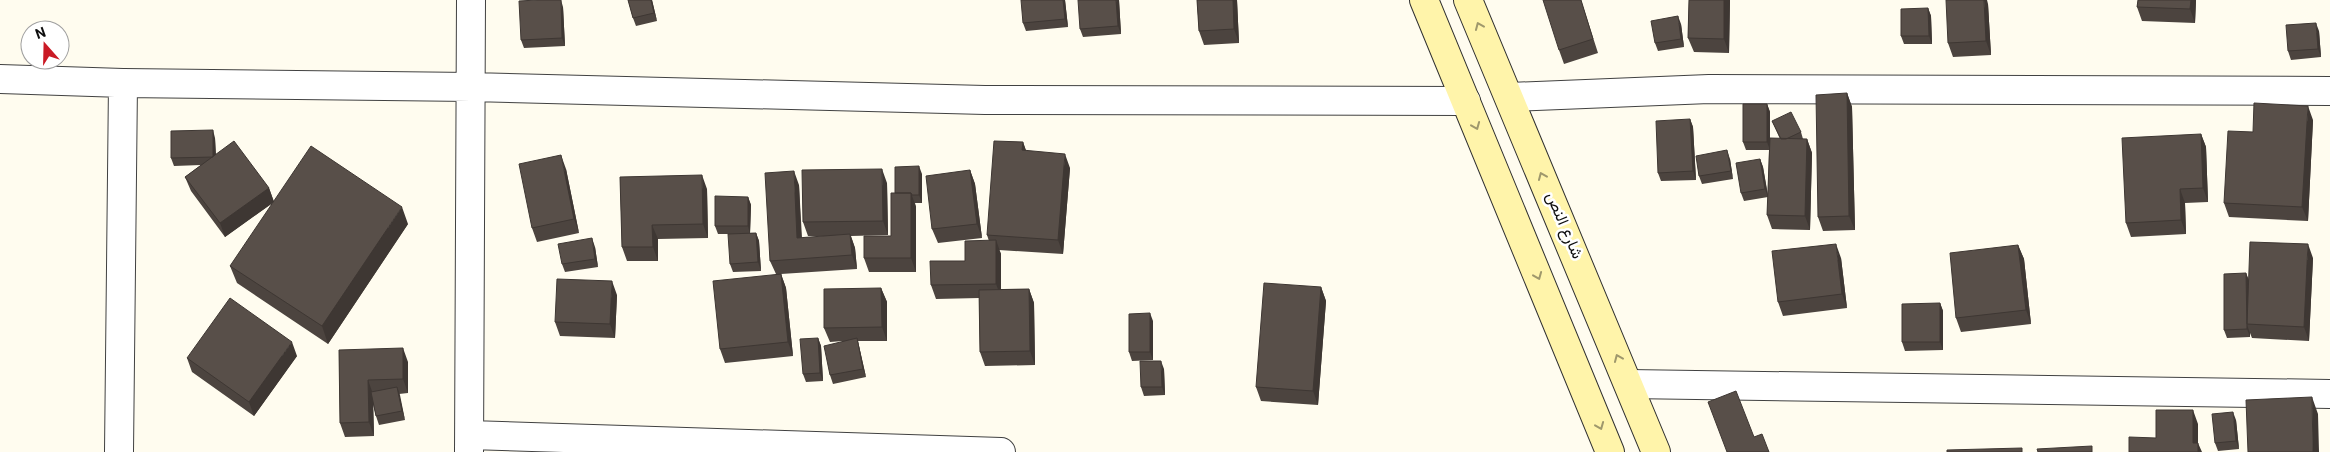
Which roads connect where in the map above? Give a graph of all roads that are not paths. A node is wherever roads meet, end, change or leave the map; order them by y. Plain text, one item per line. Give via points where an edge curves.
1 (470, 0) edge
2 (1424, 0) edge
3 (1468, 0) edge
4 (0, 79) edge
5 (123, 83) junction
6 (471, 87) junction
7 (2330, 91) edge
8 (1510, 98) junction
9 (1466, 101) junction
10 (1629, 384) junction
11 (2330, 394) edge
12 (470, 443) edge
13 (119, 452) edge
14 (1001, 452) edge
15 (1610, 452) edge
16 (1656, 452) edge

1 - 6 street
2 - 9 main road
8 -> 3 main road, شارع النص
4 - 5 street
5 - 6 street
5 - 13 street
6 - 9 street via 985,100
6 - 12 street
7 - 8 street via 1709,89
10 -> 8 main road, شارع النص
9 -> 15 main road
10 - 11 street
10 - 16 main road, شارع النص
12 - 14 street

